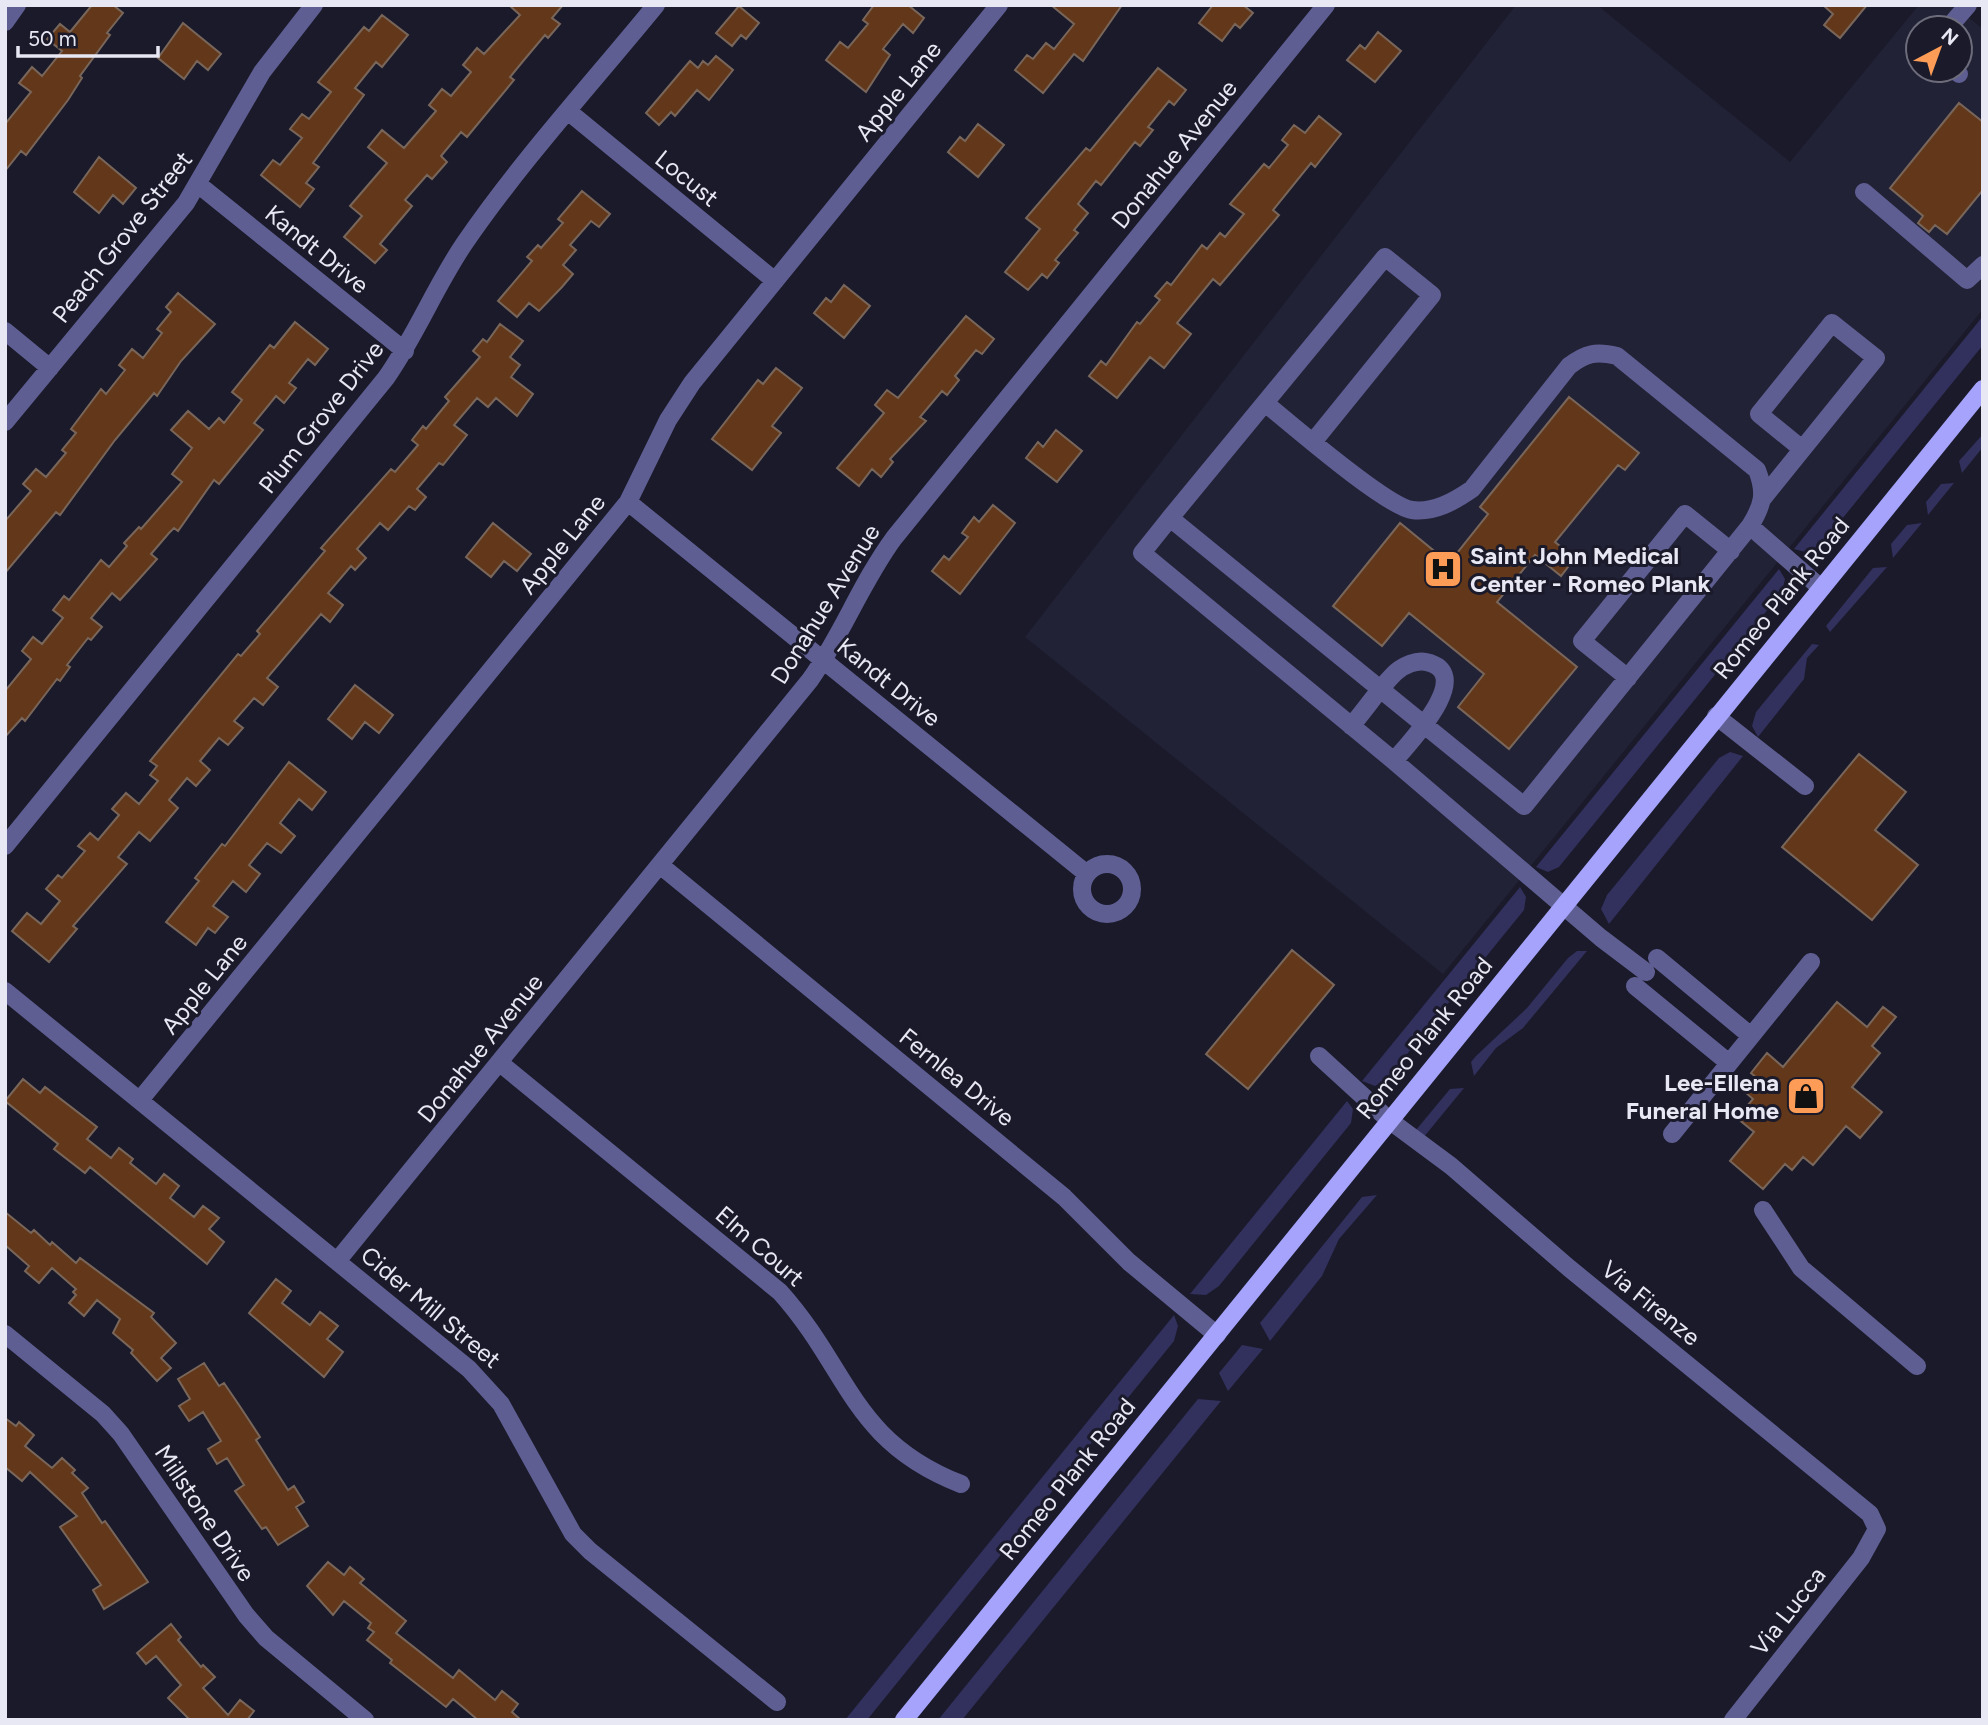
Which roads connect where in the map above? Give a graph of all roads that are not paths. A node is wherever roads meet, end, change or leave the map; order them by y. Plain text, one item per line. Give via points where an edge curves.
1 (17, 5) edge
2 (314, 5) edge
3 (656, 5) edge
4 (999, 5) edge
5 (1326, 5) edge
6 (5, 22) edge
7 (569, 112) junction
8 (199, 186) junction
9 (1864, 192) dead end
10 (1983, 265) edge
11 (775, 281) junction
12 (5, 331) edge
13 (405, 351) junction
14 (50, 368) junction
15 (1983, 389) edge
16 (1265, 403) junction
17 (5, 422) edge
18 (1312, 442) junction
19 (1802, 449) junction
20 (1763, 498) junction
21 (628, 502) junction
22 (1170, 518) junction
23 (1750, 526) junction
24 (1731, 551) junction
25 (1821, 588) junction
26 (824, 661) junction
27 (1628, 678) junction
28 (1381, 690) junction
29 (1716, 716) junction
30 (1424, 724) junction
31 (1351, 726) junction
32 (1394, 761) junction
33 (1805, 786) dead end
34 (5, 846) edge
35 (660, 865) junction
36 (1087, 874) dead end
37 (1562, 906) junction
38 (1811, 962) dead end
39 (1646, 972) junction
40 (5, 990) edge
41 (1751, 1036) junction
42 (1319, 1056) dead end
43 (500, 1063) junction
44 (1729, 1063) junction
45 (140, 1100) junction
46 (1389, 1120) junction
47 (1672, 1134) dead end
48 (1763, 1210) dead end
49 (338, 1260) junction
50 (5, 1334) edge
51 (1217, 1335) junction
52 (1917, 1366) dead end
53 (961, 1484) dead end
54 (1877, 1530) joint
55 (777, 1702) dead end
56 (365, 1720) edge
57 (904, 1720) edge
58 (1733, 1720) edge

1 - 6 street
2 - 8 street, Peach Grove Street via 262,72
3 - 7 street, Plum Grove Drive
4 - 11 street, Apple Lane
5 - 26 street, Donahue Avenue via 894,538
7 - 11 street, Locust
7 - 13 street, Plum Grove Drive via 466,242
8 - 13 street, Kandt Drive
8 - 14 street, Peach Grove Street
9 - 10 street via 1968,280
11 - 21 street, Apple Lane via 679,402
12 - 14 street
13 - 34 street, Plum Grove Drive
14 - 17 street, Peach Grove Street
15 - 25 main road, Romeo Plank Road
16 - 18 street
16 - 18 street via 1385,257 1432,295
16 - 22 street
18 - 20 street via 1394,503 1412,510 1434,508 1472,489 1569,366 1584,354 1599,352 1617,356 1757,470
19 - 19 street via 1876,358 1832,323 1759,414
19 - 20 street
20 - 23 street
21 - 26 street, Kandt Drive
21 - 45 street, Apple Lane
22 - 28 street
22 - 31 street via 1142,553
23 - 24 street
23 - 25 street
24 - 27 street
24 - 27 street via 1685,514 1590,631 1582,641
25 - 29 main road, Romeo Plank Road
26 - 35 street, Donahue Avenue
26 - 36 street, Kandt Drive
27 - 30 street via 1524,806
28 - 30 street
28 - 30 street via 1410,663 1436,667 1443,676 1444,691 1440,705
28 - 31 street
29 - 33 street
29 - 37 main road, Romeo Plank Road
30 - 32 street
31 - 32 street
32 - 37 street
35 - 43 street, Donahue Avenue
35 - 51 street, Fernlea Drive via 1064,1197 1119,1253
37 - 39 street
37 - 46 main road, Romeo Plank Road
38 - 41 street
39 - 41 street
39 - 44 street
40 - 45 street, Cider Mill Street
41 - 44 street
42 - 46 street, Via Firenze
43 - 49 street, Donahue Avenue
43 - 53 street, Elm Court via 780,1292 812,1331 845,1390 880,1434 919,1465
44 - 47 street
45 - 49 street, Cider Mill Street
46 - 51 main road, Romeo Plank Road
46 - 54 street, Via Firenze via 1451,1166 1852,1498 1870,1514
48 - 52 street via 1801,1268
49 - 55 street, Cider Mill Street via 488,1387 513,1424 559,1514 590,1551
50 - 56 street, Millstone Drive via 103,1414 246,1615 266,1638
51 - 57 main road, Romeo Plank Road
54 - 58 street, Via Lucca via 1861,1558

